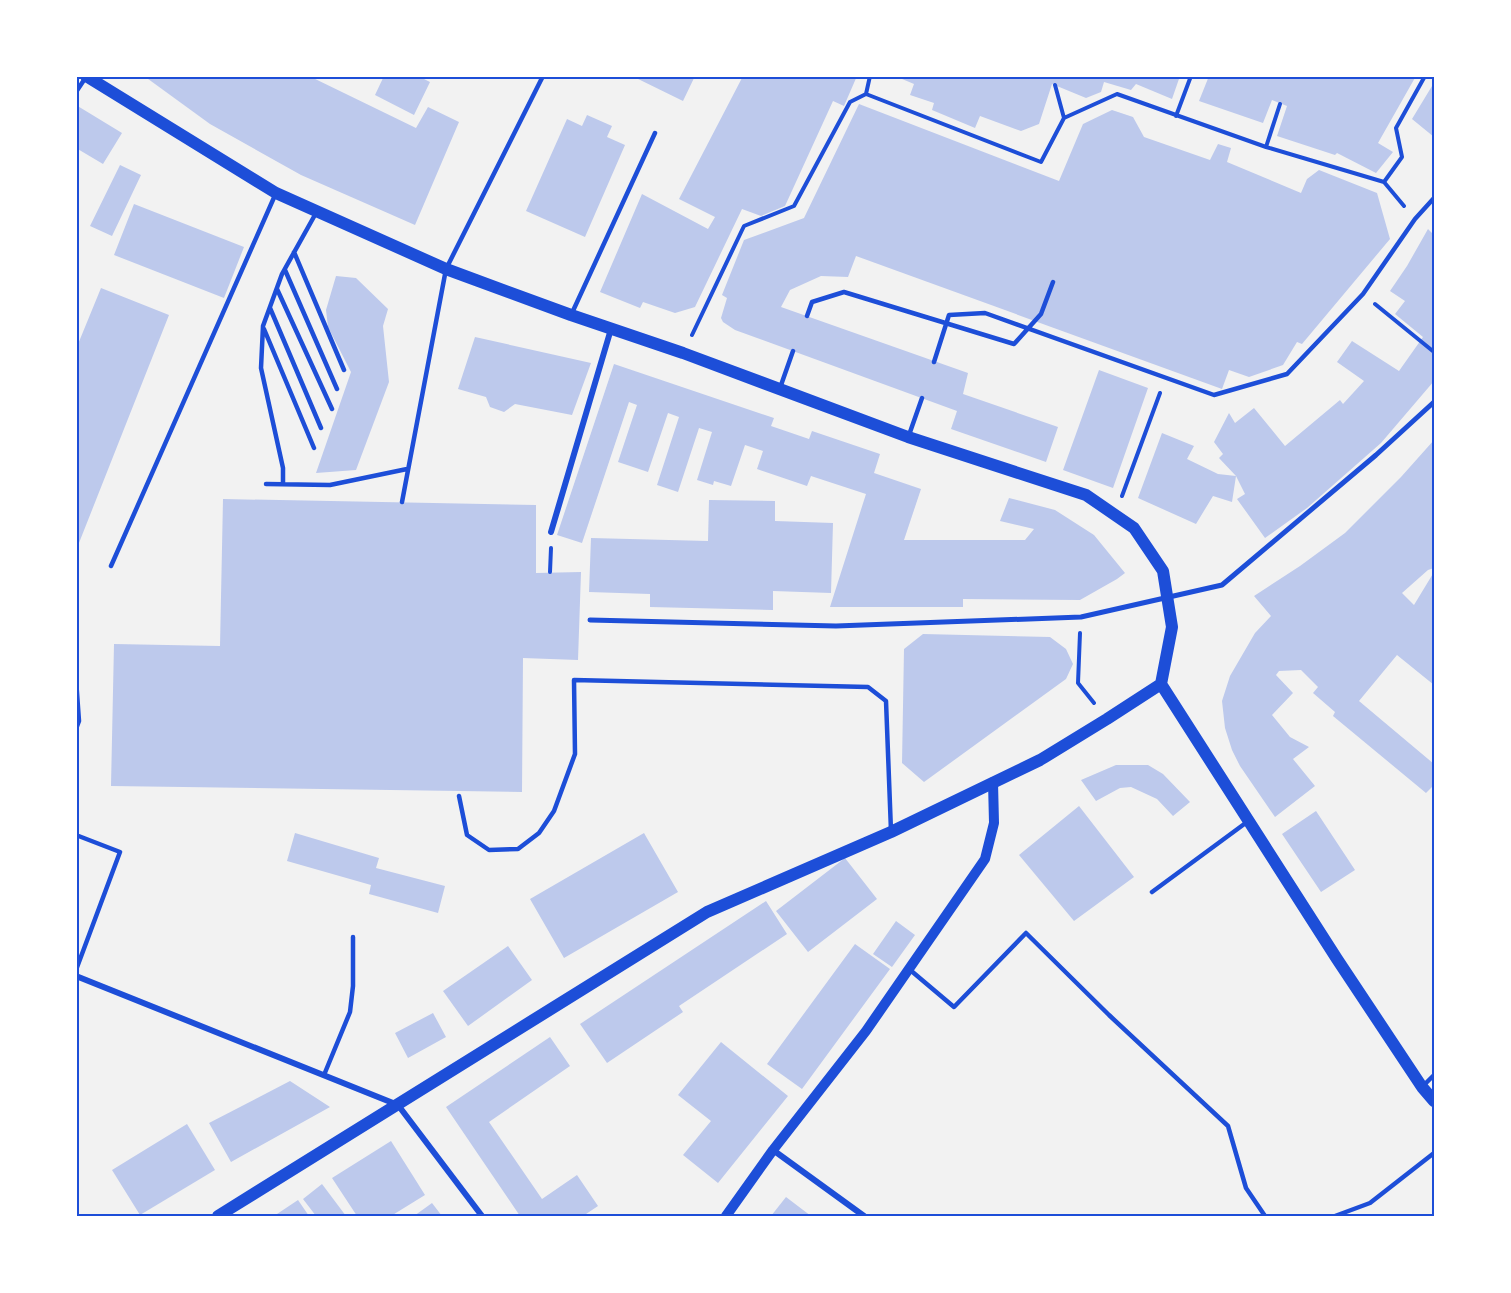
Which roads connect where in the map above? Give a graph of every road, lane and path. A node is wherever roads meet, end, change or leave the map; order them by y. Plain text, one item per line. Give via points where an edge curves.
1 (543, 76) edge
2 (870, 76) edge
3 (1191, 76) edge
4 (1425, 76) edge
5 (86, 77) edge
6 (1055, 85) dead end
7 (76, 92) edge
8 (866, 94) junction
9 (1280, 104) dead end
10 (1176, 116) junction
11 (1064, 118) junction
12 (655, 133) dead end
13 (1266, 147) junction
14 (1384, 182) junction
15 (276, 193) junction
16 (1434, 198) edge
17 (317, 211) junction
18 (1415, 219) junction
19 (294, 252) junction
20 (446, 269) junction
21 (284, 270) junction
22 (1053, 282) dead end
23 (277, 289) junction
24 (1363, 294) junction
25 (270, 308) junction
26 (571, 315) junction
27 (807, 316) dead end
28 (263, 326) junction
29 (611, 329) junction
30 (793, 351) dead end
31 (1434, 352) edge
32 (684, 353) junction
33 (934, 362) dead end
34 (344, 370) dead end
35 (1166, 378) junction
36 (780, 388) junction
37 (337, 389) dead end
38 (922, 398) dead end
39 (1434, 402) edge
40 (332, 409) dead end
41 (321, 428) dead end
42 (908, 436) junction
43 (314, 448) dead end
44 (407, 469) junction
45 (266, 484) dead end
46 (283, 484) junction
47 (402, 502) dead end
48 (1115, 515) junction
49 (551, 532) joint
50 (111, 566) dead end
51 (550, 572) dead end
52 (1167, 599) junction
53 (1081, 617) junction
54 (590, 620) dead end
55 (76, 679) edge
56 (1161, 684) junction
57 (1107, 719) junction
58 (76, 729) edge
59 (993, 782) junction
60 (459, 796) dead end
61 (1248, 821) junction
62 (891, 832) junction
63 (76, 835) edge
64 (1152, 891) dead end
65 (353, 938) dead end
66 (909, 969) junction
67 (76, 970) edge
68 (76, 976) edge
69 (1434, 1074) edge
70 (324, 1075) junction
71 (1422, 1087) junction
72 (1434, 1101) edge
73 (398, 1105) junction
74 (773, 1150) junction
75 (1434, 1153) edge
76 (218, 1216) edge
77 (482, 1216) edge
78 (726, 1216) edge
79 (864, 1216) edge
80 (1265, 1216) edge
81 (1335, 1216) edge

1 - 20 lane
2 - 8 path
3 - 10 path
4 - 14 path via 1396,128 1402,157
5 - 7 lane
5 - 15 main road
6 - 11 path
8 - 11 path via 1041,162
8 - 32 path via 850,102 794,206 744,226
9 - 13 path
10 - 11 path via 1116,94
10 - 13 path
12 - 26 lane
13 - 14 path
14 - 18 path
15 - 17 main road
15 - 50 lane
16 - 18 lane
17 - 19 lane
17 - 20 main road
18 - 24 lane
19 - 21 lane
19 - 34 lane
20 - 26 main road
20 - 44 lane
21 - 23 lane
21 - 37 lane
22 - 27 lane via 1041,314 1014,344 844,292 812,302
23 - 25 lane
23 - 40 lane
24 - 31 path
24 - 35 lane via 1287,374 1214,395
25 - 28 lane
25 - 41 lane
26 - 29 main road
28 - 43 lane
28 - 46 lane via 261,368
29 - 32 main road
29 - 49 street
30 - 36 lane
32 - 36 main road
33 - 35 lane via 949,315 985,313
35 - 48 path
36 - 42 main road
38 - 42 lane
39 - 52 street via 1222,585
42 - 48 main road via 1086,495
44 - 46 lane via 330,485
44 - 47 lane
45 - 46 lane
48 - 52 main road via 1134,528 1163,571
49 - 51 path
52 - 53 street
52 - 56 main road via 1172,627
53 - 54 street via 836,626
53 - 57 path via 1078,683
55 - 58 lane via 80,721
56 - 57 main road
56 - 61 main road
57 - 59 main road via 1040,760
59 - 62 main road
59 - 66 street via 994,823 985,859
60 - 62 lane via 467,835 489,850 518,849 539,833 554,811 575,754 574,680 868,687 886,701
61 - 64 lane
61 - 71 main road
62 - 73 main road via 707,912
63 - 67 lane via 120,852
65 - 70 lane via 350,1012
66 - 74 street
66 - 80 lane via 954,1007 1026,933 1228,1126 1246,1188
68 - 70 street
69 - 71 lane
70 - 73 street
71 - 72 main road
73 - 76 main road
73 - 77 street
74 - 78 street
74 - 79 street
75 - 81 lane via 1370,1203

